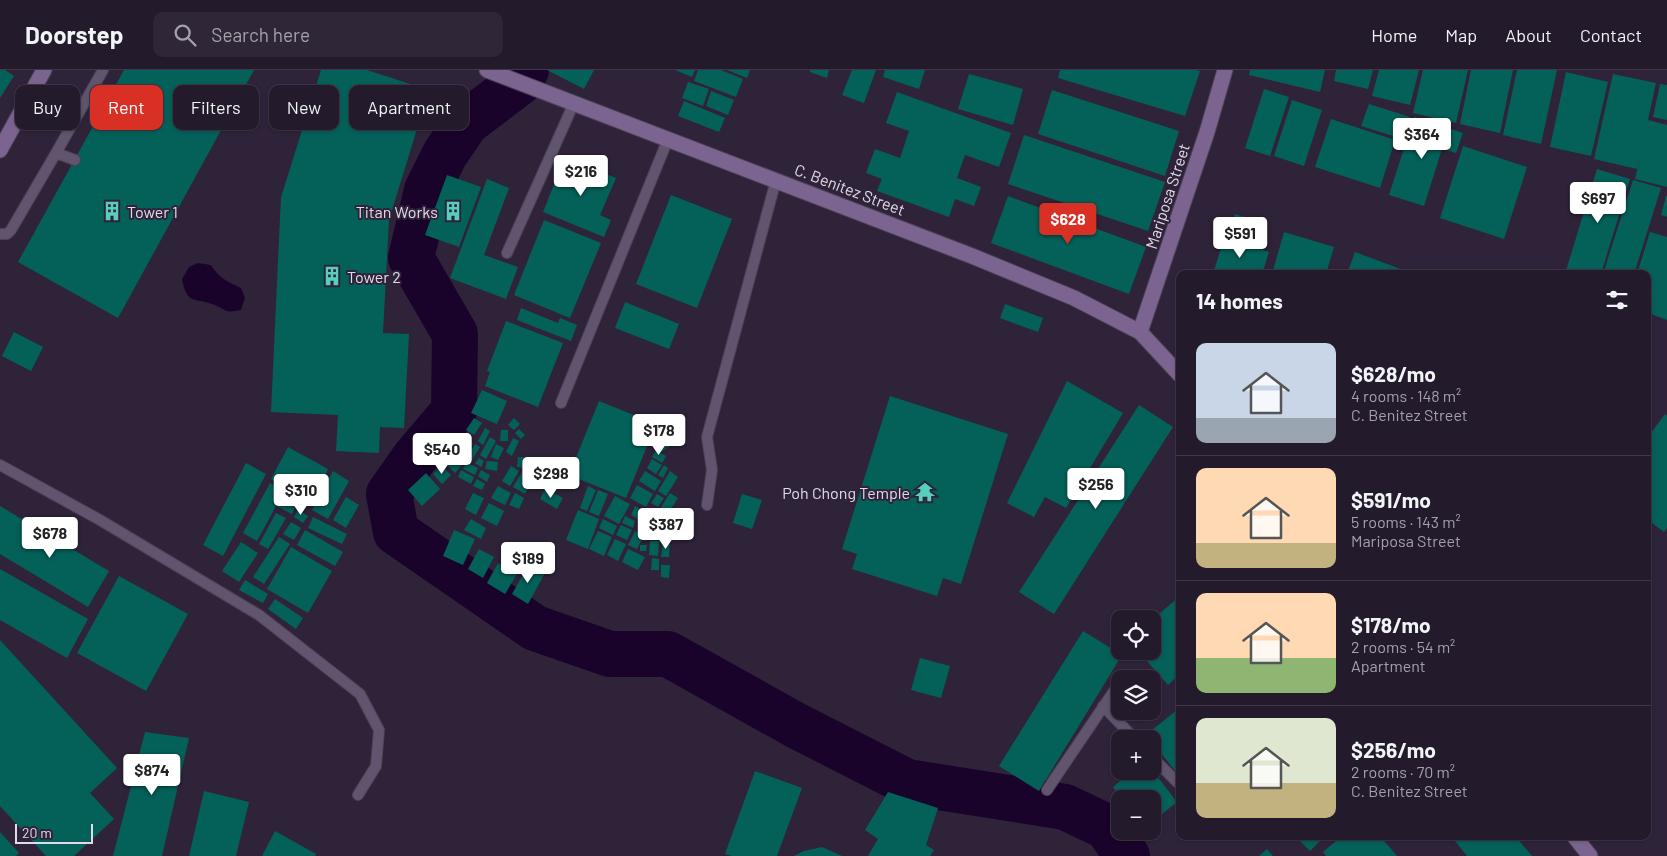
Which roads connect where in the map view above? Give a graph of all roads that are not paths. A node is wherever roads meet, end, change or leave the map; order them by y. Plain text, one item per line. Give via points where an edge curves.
1 (44, 70) edge
2 (103, 70) edge
3 (1225, 70) edge
4 (493, 72) edge
5 (571, 102) junction
6 (668, 139) junction
7 (0, 150) edge
8 (56, 153) junction
9 (75, 160) dead end
10 (776, 180) junction
11 (0, 234) edge
12 (507, 253) dead end
13 (1140, 332) junction
14 (1176, 371) edge
15 (561, 403) dead end
16 (0, 466) edge
17 (707, 505) dead end
18 (1111, 696) edge
19 (1104, 706) junction
20 (1127, 730) edge
21 (1161, 766) edge
22 (1176, 782) edge
23 (1047, 790) dead end
24 (358, 795) dead end
25 (1577, 840) edge
26 (1590, 856) edge

1 - 7 main road
2 - 8 lane
3 - 13 main road, Mariposa Street
4 - 5 main road, C. Benitez Street
5 - 6 main road, C. Benitez Street
5 - 12 lane via 562,132
6 - 10 main road, C. Benitez Street
6 - 15 lane
8 - 9 lane
8 - 11 lane via 12,230
10 - 13 main road, C. Benitez Street via 1055,290
10 - 17 lane via 707,437 712,470
13 - 14 main road, C. Benitez Street
16 - 24 lane via 100,520 260,615 360,694 379,730 376,766
18 - 19 lane
19 - 20 lane
19 - 23 lane
21 - 22 lane
25 - 26 main road

